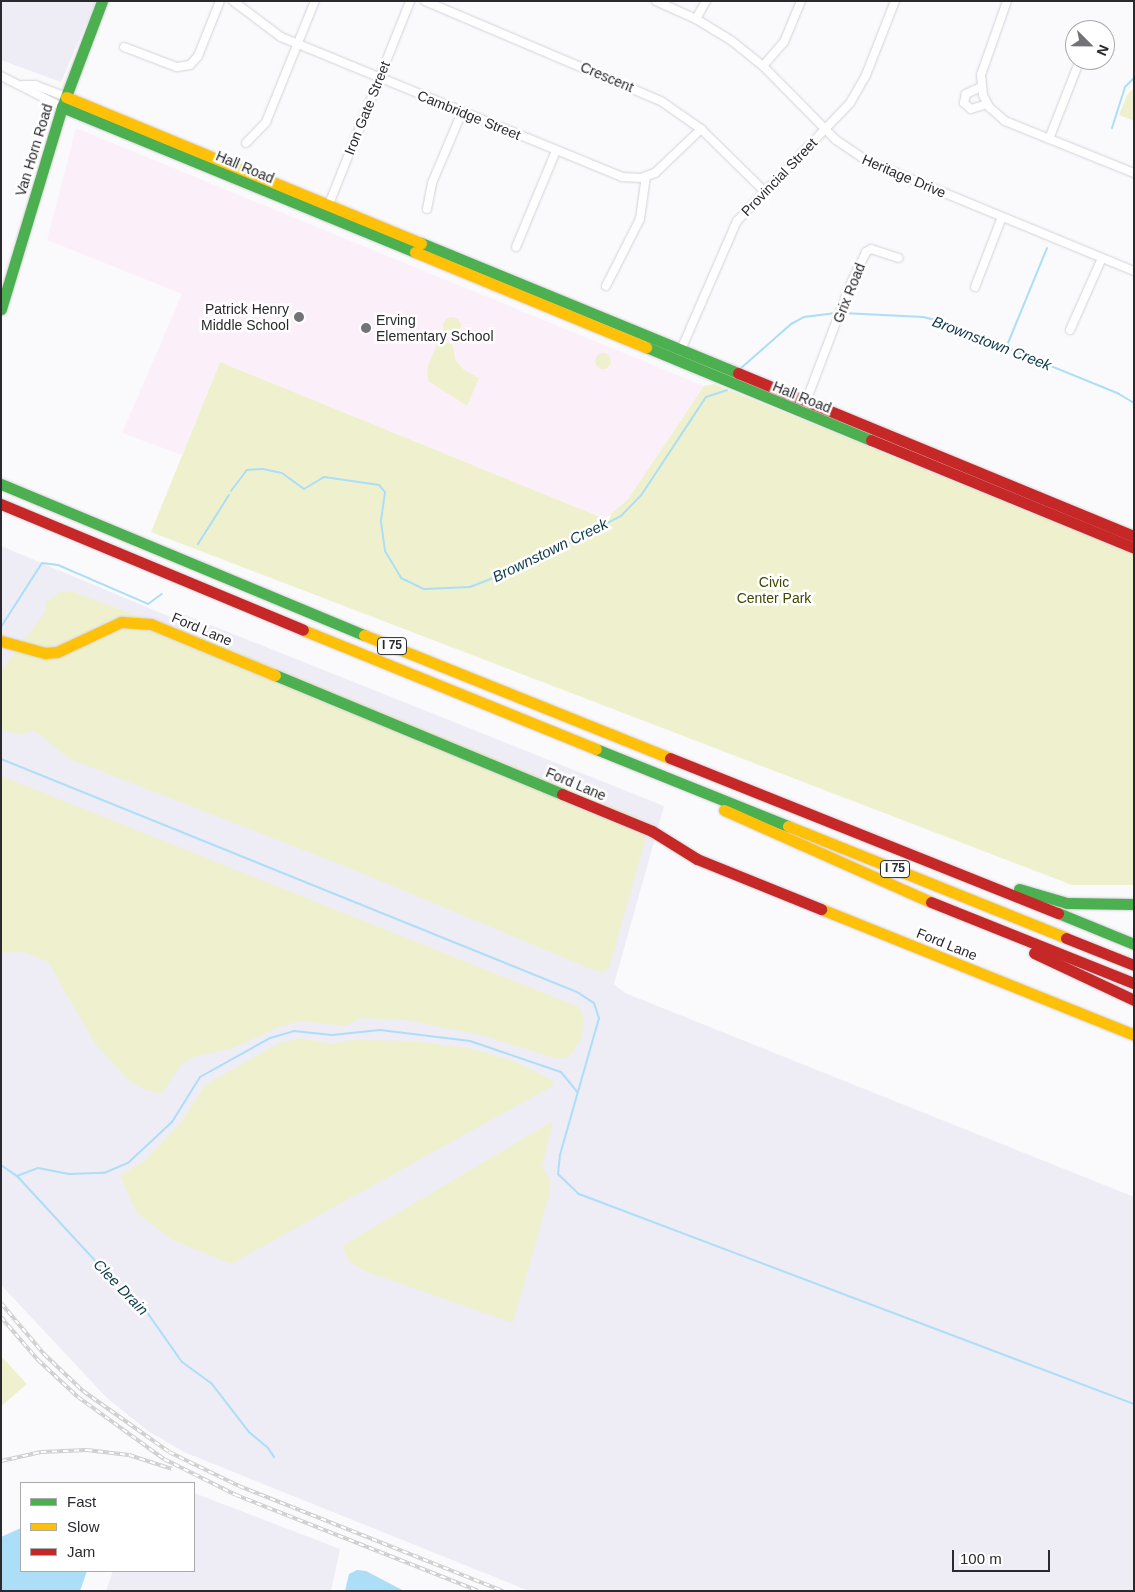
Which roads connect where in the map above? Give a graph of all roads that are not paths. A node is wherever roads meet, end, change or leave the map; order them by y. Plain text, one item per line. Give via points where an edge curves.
1 (102, 1) edge
2 (220, 1) edge
3 (233, 1) edge
4 (315, 1) edge
5 (410, 1) edge
6 (425, 1) edge
7 (656, 1) edge
8 (706, 1) edge
9 (801, 1) edge
10 (895, 1) edge
11 (1007, 1) edge
12 (696, 19) junction
13 (298, 44) junction
14 (124, 47) dead end
15 (763, 66) junction
16 (1076, 70) edge
17 (1, 76) edge
18 (380, 78) junction
19 (981, 87) junction
20 (64, 102) junction
21 (987, 104) junction
22 (462, 112) junction
23 (825, 128) junction
24 (701, 129) junction
25 (1049, 139) junction
26 (246, 143) dead end
27 (556, 151) junction
28 (1134, 173) edge
29 (646, 176) junction
30 (764, 190) junction
31 (427, 209) dead end
32 (326, 210) junction
33 (1002, 217) junction
34 (516, 247) dead end
35 (899, 258) dead end
36 (1102, 258) junction
37 (1134, 270) edge
38 (606, 286) dead end
39 (975, 288) dead end
40 (1, 310) edge
41 (1070, 330) dead end
42 (679, 356) junction
43 (804, 408) junction
44 (1, 484) edge
45 (1, 504) edge
46 (1081, 521) junction
47 (1134, 536) edge
48 (1134, 548) edge
49 (1, 641) edge
50 (656, 774) junction
51 (927, 860) junction
52 (1134, 904) edge
53 (958, 914) junction
54 (1134, 944) edge
55 (1134, 965) edge
56 (1134, 983) edge
57 (1134, 1000) edge
58 (1134, 1035) edge

1 - 20 main road, Van Horn Road
2 - 14 street via 196,60 186,66
3 - 13 street, Cambridge Street via 267,29
4 - 13 street
5 - 18 street, Iron Gate Street
6 - 24 street, Crescent via 647,93
7 - 12 street, Heritage Drive
8 - 12 street
9 - 15 street via 784,42
10 - 23 street, Provincial Street via 859,88
11 - 19 street via 982,68
12 - 15 street, Heritage Drive via 732,41
13 - 18 street, Cambridge Street
13 - 26 street via 266,122
15 - 23 street, Heritage Drive
16 - 25 street
17 - 20 street, Hall Road via 23,85 32,94
18 - 22 street, Cambridge Street
18 - 32 street, Iron Gate Street
19 - 21 street
19 - 21 street via 966,94 964,103 971,109
20 - 32 main road, Hall Road
20 - 40 main road, Van Horn Road
21 - 25 street via 1005,121
22 - 27 street, Cambridge Street
22 - 31 street via 432,183
23 - 30 street, Provincial Street
23 - 33 street, Heritage Drive via 867,161
24 - 29 street via 661,168
24 - 30 street, Crescent
25 - 28 street
27 - 29 street, Cambridge Street via 622,177
27 - 34 street
29 - 38 street via 640,219
30 - 42 street, Provincial Street via 730,232
32 - 42 main road, Hall Road
33 - 36 street, Heritage Drive
33 - 39 street
35 - 43 street, Grix Road via 871,249 866,252 850,283
36 - 37 street, Heritage Drive
36 - 41 street
42 - 43 main road, Hall Road
43 - 46 main road, Hall Road
44 - 51 main road, I 75 via 253,590
45 - 50 main road, I 75
46 - 47 main road, Hall Road
46 - 48 main road, Hall Road
49 - 58 main road, Ford Lane via 45,653 56,652 121,622 151,624 652,831 698,859
50 - 53 main road via 687,794
50 - 55 main road, I 75
51 - 52 main road via 948,862 1068,903
51 - 54 main road, I 75
53 - 56 main road
53 - 57 main road via 970,923

